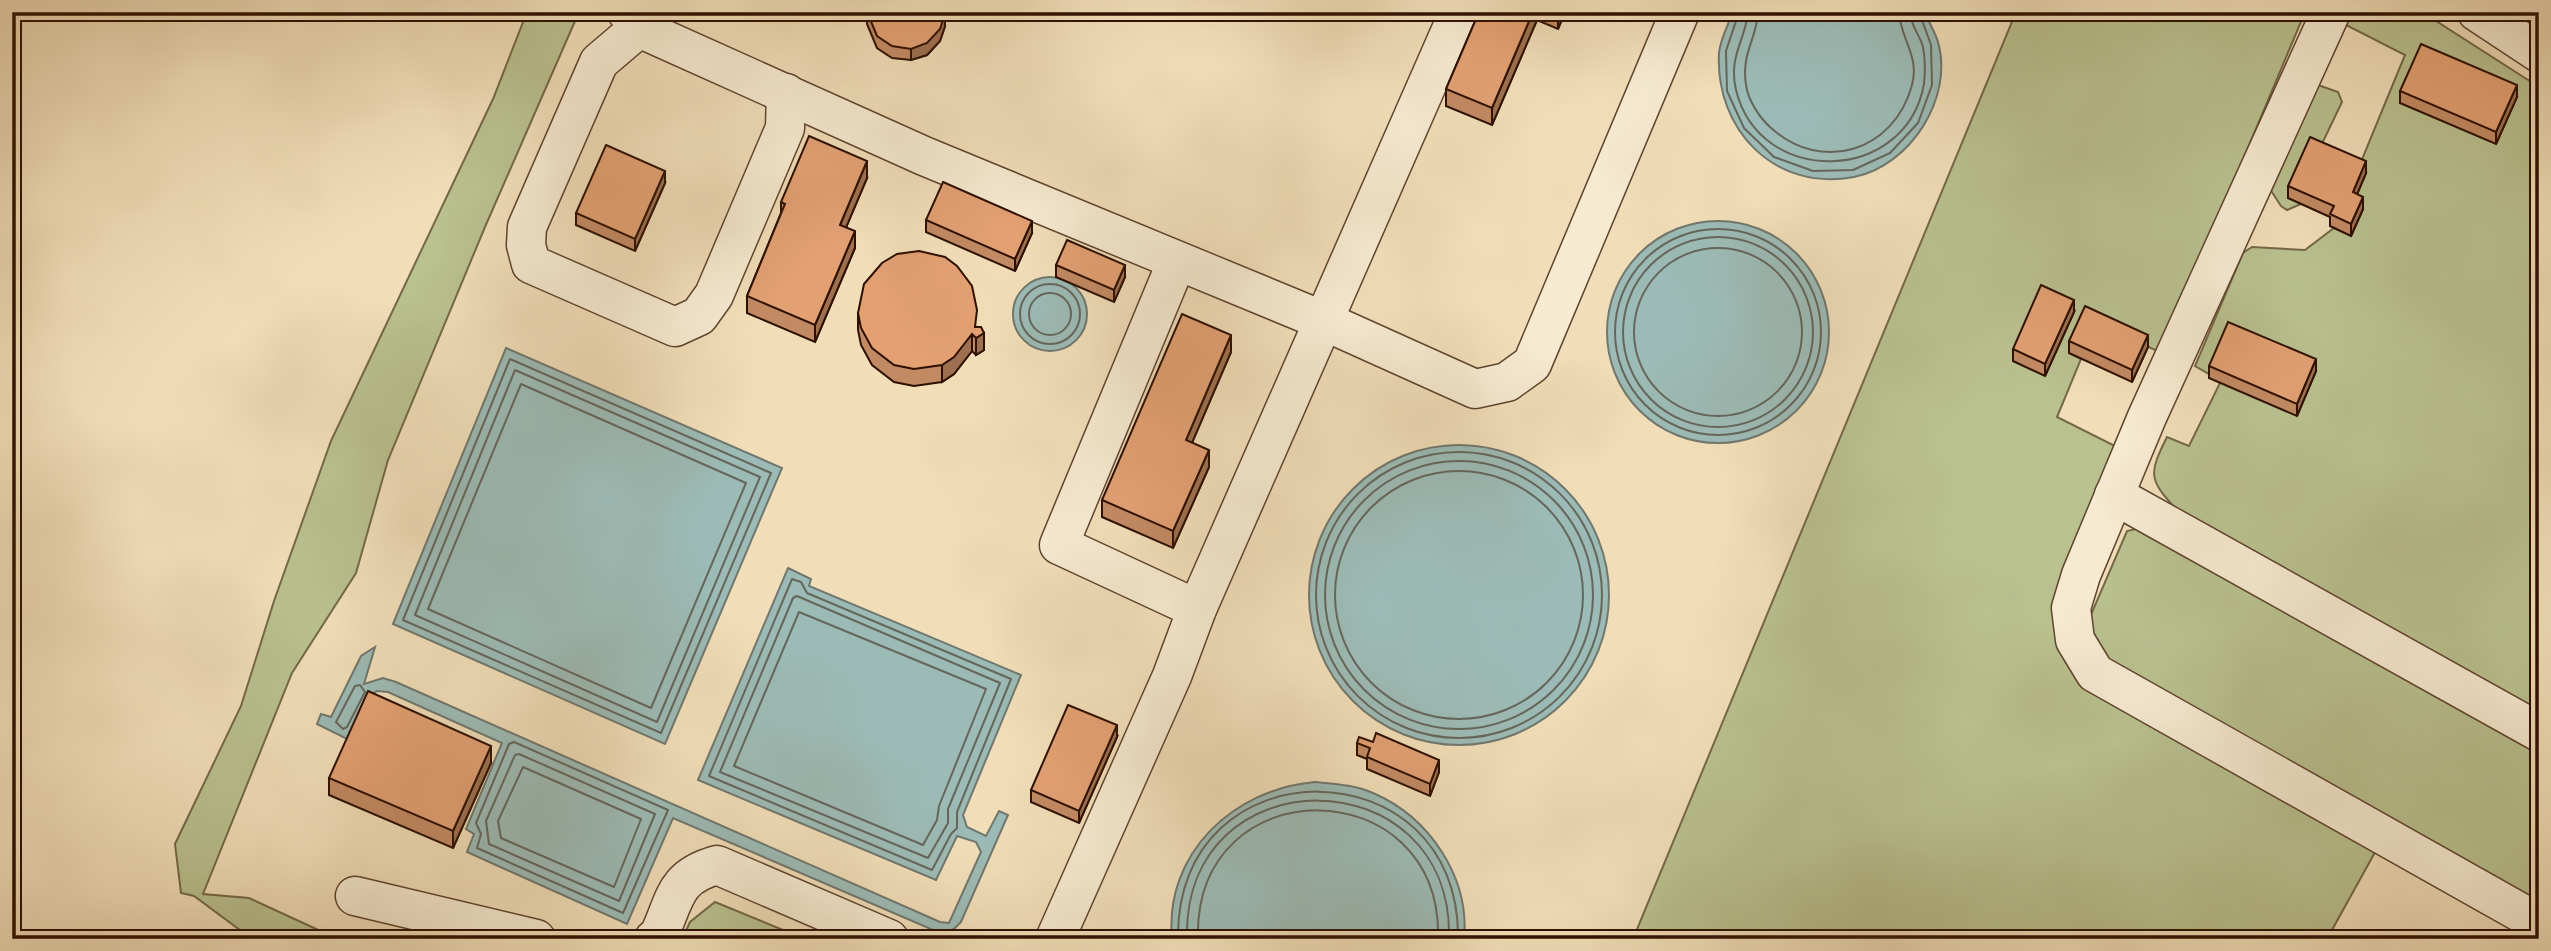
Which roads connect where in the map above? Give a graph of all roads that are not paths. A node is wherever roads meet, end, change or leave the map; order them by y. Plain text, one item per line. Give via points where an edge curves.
1 (1458, 12) edge
2 (1680, 12) edge
3 (2332, 12) edge
4 (2477, 12) edge
5 (633, 20) edge
6 (2539, 53) edge
7 (786, 93) junction
8 (1177, 261) junction
9 (1324, 321) junction
10 (2114, 495) junction
11 (1197, 609) junction
12 (2539, 732) edge
13 (355, 896) dead end
14 (2539, 923) edge
15 (536, 939) edge
16 (654, 939) edge
17 (889, 939) edge
18 (1055, 939) edge

1 - 9 street
2 - 9 street via 1532,364 1507,383 1475,389
3 - 10 street
4 - 6 street
5 - 7 street
5 - 7 street via 599,62 527,227 531,264 675,327 699,316 714,295 785,128
7 - 8 street
8 - 9 street
8 - 11 street via 1059,545
9 - 11 street
10 - 12 street
10 - 14 street via 2071,608 2075,640 2095,673
11 - 18 street via 1172,676
13 - 15 street
16 - 17 street via 681,884 695,872 717,865

